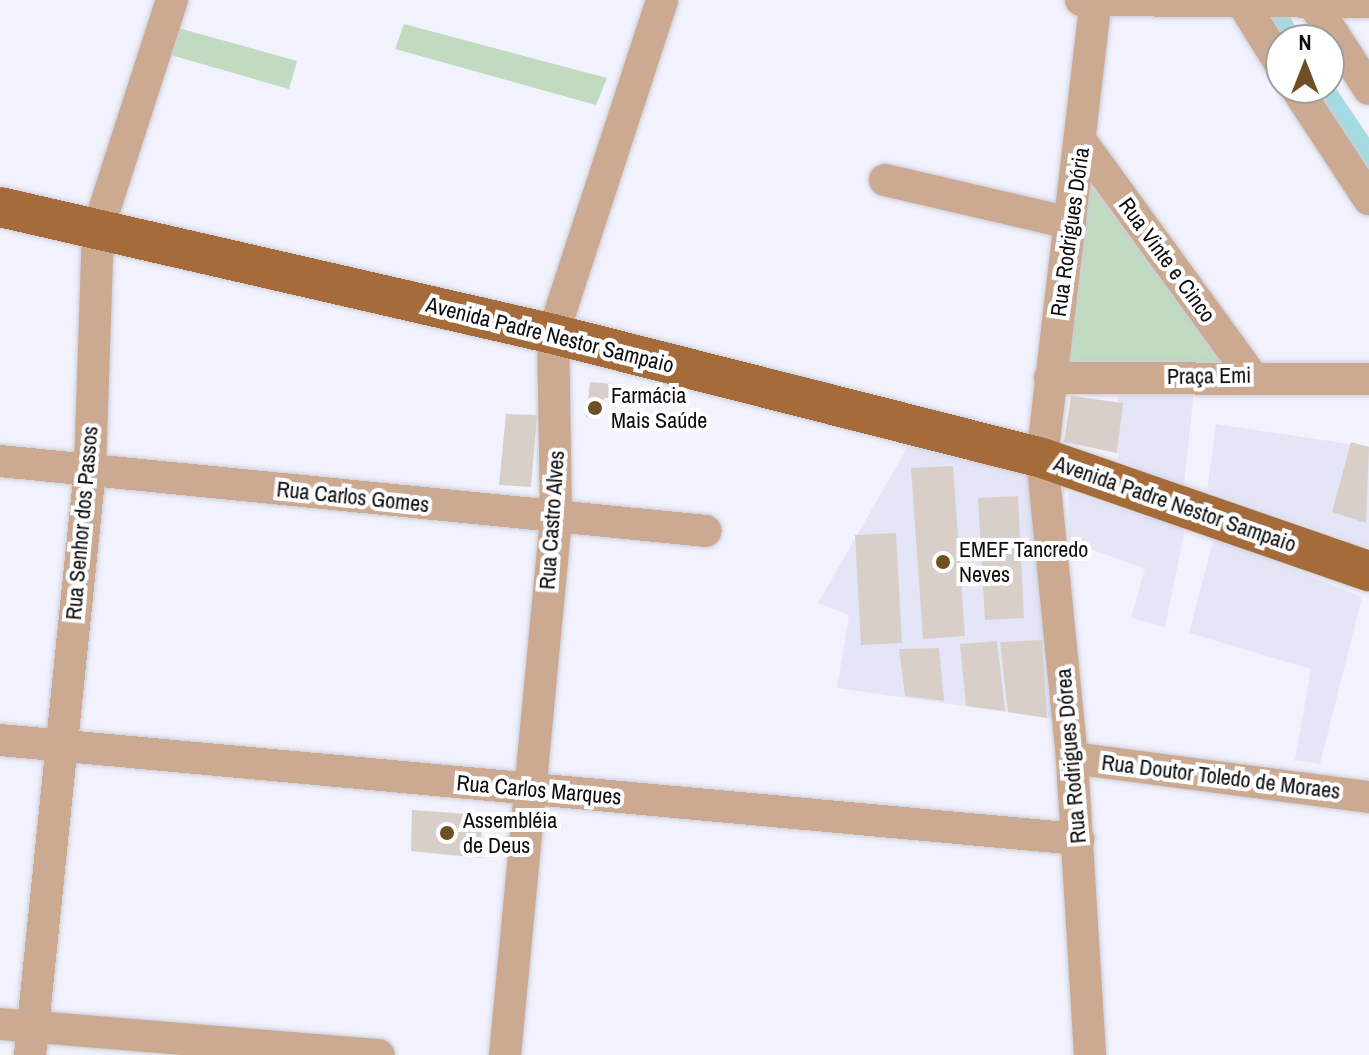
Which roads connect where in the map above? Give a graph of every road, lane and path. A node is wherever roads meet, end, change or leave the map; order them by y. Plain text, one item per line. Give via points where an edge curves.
1 (172, 0) edge
2 (662, 0) edge
3 (1309, 1) edge
4 (1088, 2) edge
5 (1242, 2) edge
6 (1369, 2) edge
7 (1265, 39) edge
8 (1369, 89) edge
9 (1307, 104) edge
10 (1083, 144) junction
11 (885, 180) dead end
12 (1369, 199) edge
13 (0, 207) edge
14 (1070, 223) junction
15 (98, 229) junction
16 (553, 334) junction
17 (1251, 375) junction
18 (1050, 378) junction
19 (1369, 379) edge
20 (1042, 458) junction
21 (0, 461) edge
22 (90, 469) junction
23 (556, 518) junction
24 (706, 531) dead end
25 (1369, 571) edge
26 (0, 740) edge
27 (59, 745) junction
28 (1072, 758) junction
29 (526, 789) junction
30 (1369, 797) edge
31 (1369, 811) edge
32 (1078, 839) junction
33 (0, 1024) edge
34 (31, 1041) edge
35 (379, 1055) edge
36 (505, 1055) edge
37 (1090, 1055) edge

1 - 15 street, Rua Senhor dos Passos
2 - 16 street, Rua Castro Alves
3 - 5 street
3 - 6 street
3 - 8 street
4 - 5 street
4 - 10 street, Rua Rodrigues Dória
5 - 7 street
9 - 12 street
10 - 14 street, Rua Rodrigues Dória
10 - 17 street, Rua Vinte e Cinco
11 - 14 street
13 - 15 main road, Avenida Padre Nestor Sampaio
14 - 18 street, Rua Rodrigues Dória
15 - 16 main road, Avenida Padre Nestor Sampaio
15 - 22 street, Rua Senhor dos Passos
16 - 20 main road, Avenida Padre Nestor Sampaio
16 - 23 street, Rua Castro Alves
17 - 18 street, Praça Emi
17 - 19 street, Praça Emi
18 - 20 street, Rua Rodrigues Dória
20 - 25 main road, Avenida Padre Nestor Sampaio
20 - 28 street, Rua Rodrigues Dórea
21 - 22 street, Rua Carlos Gomes
22 - 23 street, Rua Carlos Gomes
22 - 27 street, Rua Senhor dos Passos
23 - 24 street, Rua Carlos Gomes
23 - 29 street, Rua Castro Alves
26 - 27 street, Rua Carlos Marques
27 - 29 street, Rua Carlos Marques
27 - 34 street, Rua Senhor dos Passos
28 - 30 street, Rua Doutor Toledo de Moraes
28 - 32 street, Rua Rodrigues Dórea
29 - 32 street, Rua Carlos Marques
29 - 36 street, Rua Castro Alves
30 - 31 street
32 - 37 street, Rua Rodrigues Dórea
33 - 34 street
34 - 35 street

